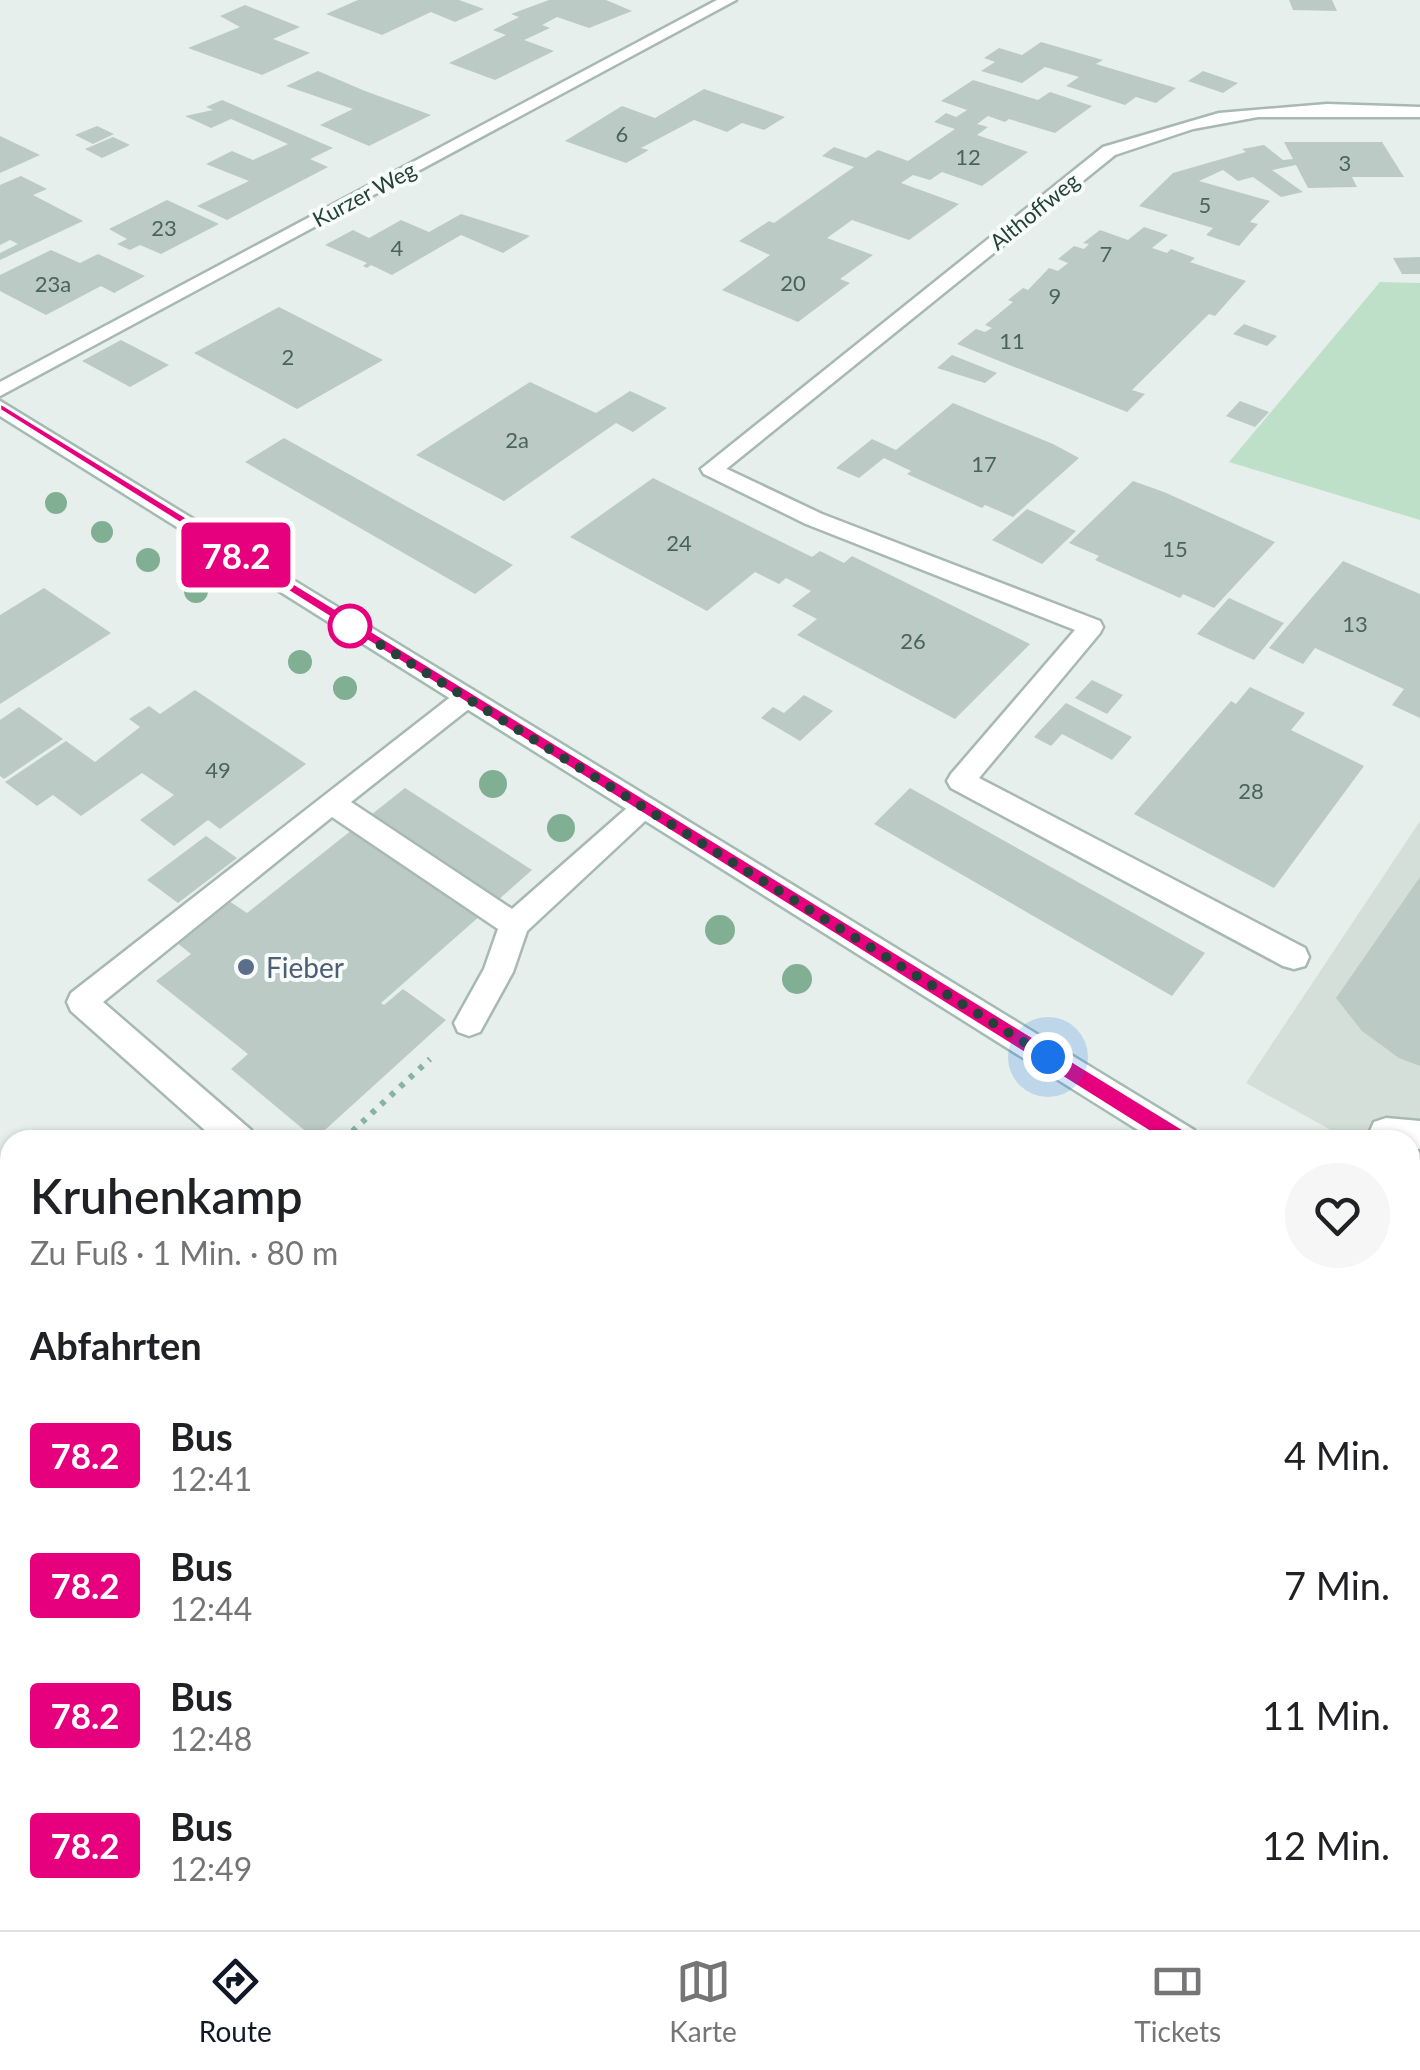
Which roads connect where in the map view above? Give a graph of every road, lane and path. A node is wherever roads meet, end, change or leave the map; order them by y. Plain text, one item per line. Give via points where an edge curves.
1 (728, 0) edge
2 (1420, 112) edge
3 (0, 390) edge
4 (0, 407) edge
5 (466, 698) junction
6 (330, 803) junction
7 (644, 808) junction
8 (514, 925) junction
9 (1294, 957) dead end
10 (469, 1023) joint
11 (228, 1130) edge
12 (353, 1130) edge
13 (1166, 1130) edge

1 - 3 street, Kurzer Weg
2 - 9 street, Althoffweg via 1237,114 1110,151 712,470 814,519 1091,628 961,780
4 - 5 street
5 - 6 street
5 - 7 street
6 - 8 street
6 - 11 street via 82,1002
7 - 8 street
7 - 13 street
8 - 10 street via 498,972
10 - 12 path

